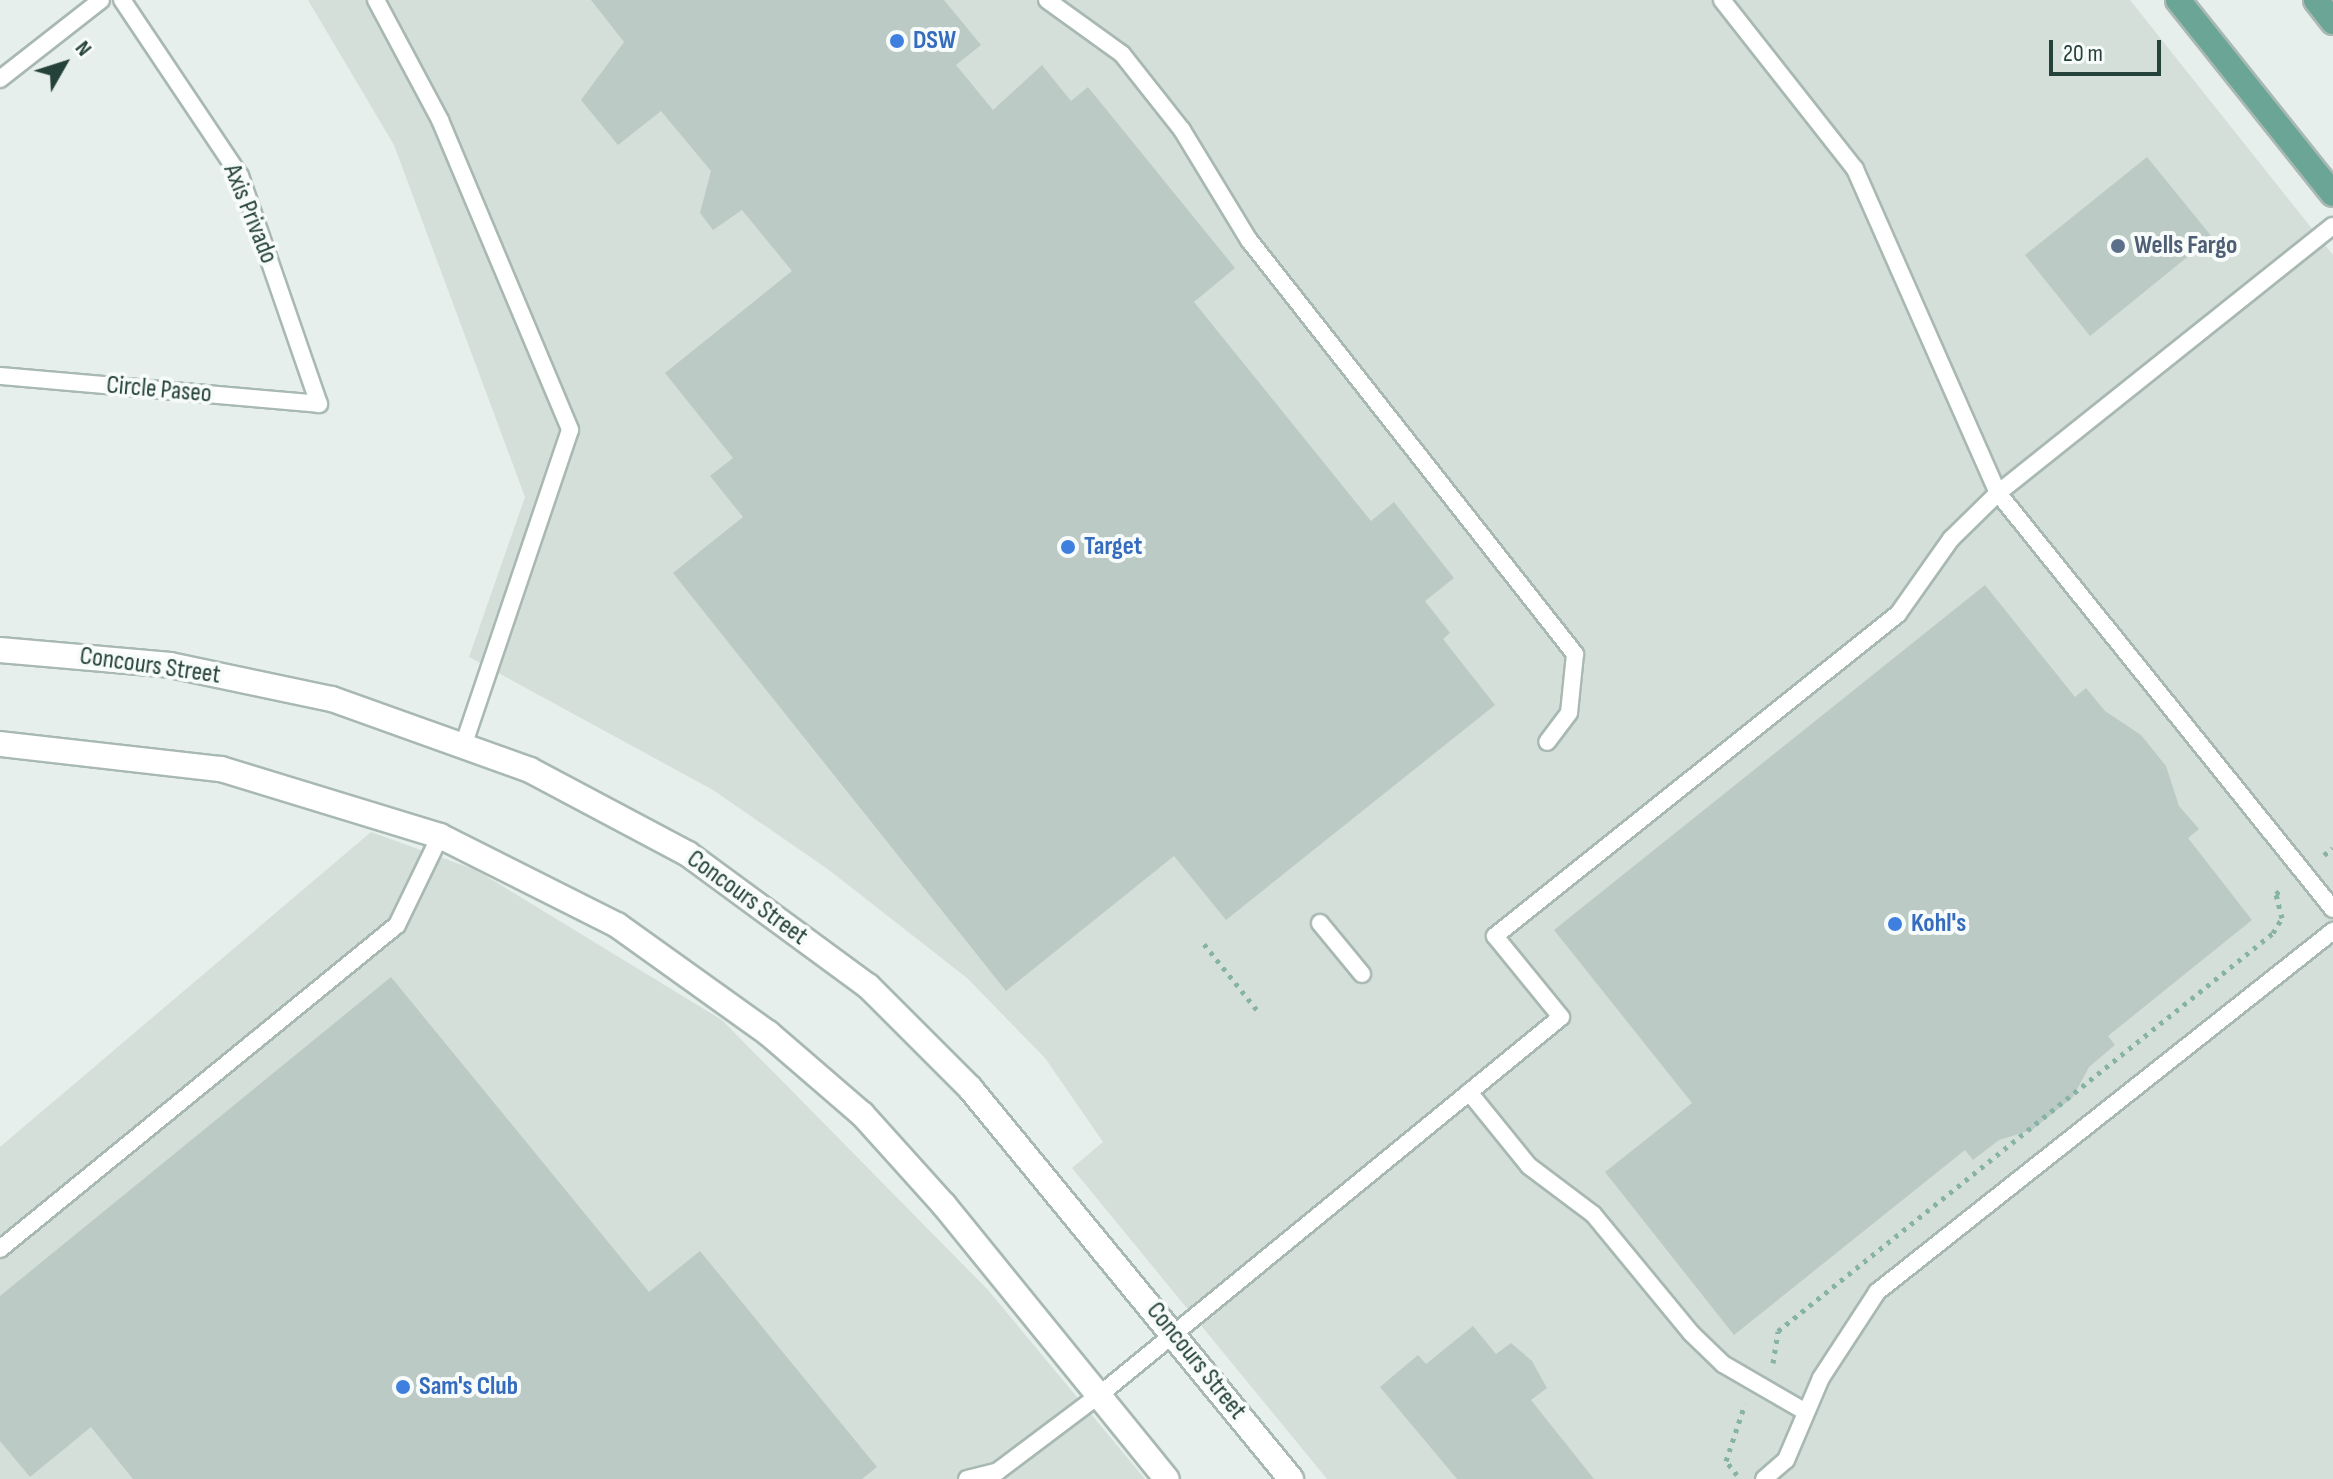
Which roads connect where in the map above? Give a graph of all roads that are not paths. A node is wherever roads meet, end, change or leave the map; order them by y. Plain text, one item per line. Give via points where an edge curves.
1 (101, 0) edge
2 (122, 0) edge
3 (376, 0) edge
4 (1047, 0) edge
5 (1722, 0) edge
6 (2178, 0) edge
7 (2316, 0) edge
8 (2333, 22) edge
9 (0, 79) edge
10 (2333, 194) edge
11 (2333, 226) edge
12 (0, 376) edge
13 (319, 404) joint
14 (1998, 493) junction
15 (0, 650) edge
16 (1547, 742) dead end
17 (0, 744) edge
18 (463, 746) junction
19 (440, 836) junction
20 (2333, 909) edge
21 (1320, 923) dead end
22 (2333, 931) edge
23 (1362, 974) dead end
24 (1469, 1092) junction
25 (0, 1249) edge
26 (1175, 1333) junction
27 (1098, 1396) junction
28 (1804, 1411) junction
29 (967, 1479) edge
30 (1167, 1479) edge
31 (1291, 1479) edge
32 (1764, 1479) edge

1 - 9 lane
2 - 13 lane, Axis Privado via 240,176
3 - 18 lane via 440,120 570,430
4 - 16 lane via 1122,54 1182,130 1249,240 1575,654 1569,713
5 - 14 lane via 1855,169
6 - 10 main road
7 - 8 main road
11 - 14 lane
12 - 13 lane, Circle Paseo
14 - 20 lane
14 - 24 lane via 1951,539 1898,614 1495,936 1561,1017
15 - 18 street, Concours Street via 170,665 214,674 332,699
17 - 19 street via 221,769
18 - 26 street, Concours Street via 530,770 688,854 868,986 970,1088
19 - 25 lane via 397,925
19 - 27 street via 617,925 768,1033 872,1125 944,1205
21 - 23 lane
22 - 28 lane via 1877,1292 1851,1326
24 - 26 lane
24 - 28 lane via 1529,1166 1593,1214 1713,1354 1756,1388
26 - 27 lane
26 - 31 street, Concours Street
27 - 29 lane via 998,1471
27 - 30 street
28 - 32 lane via 1786,1460

